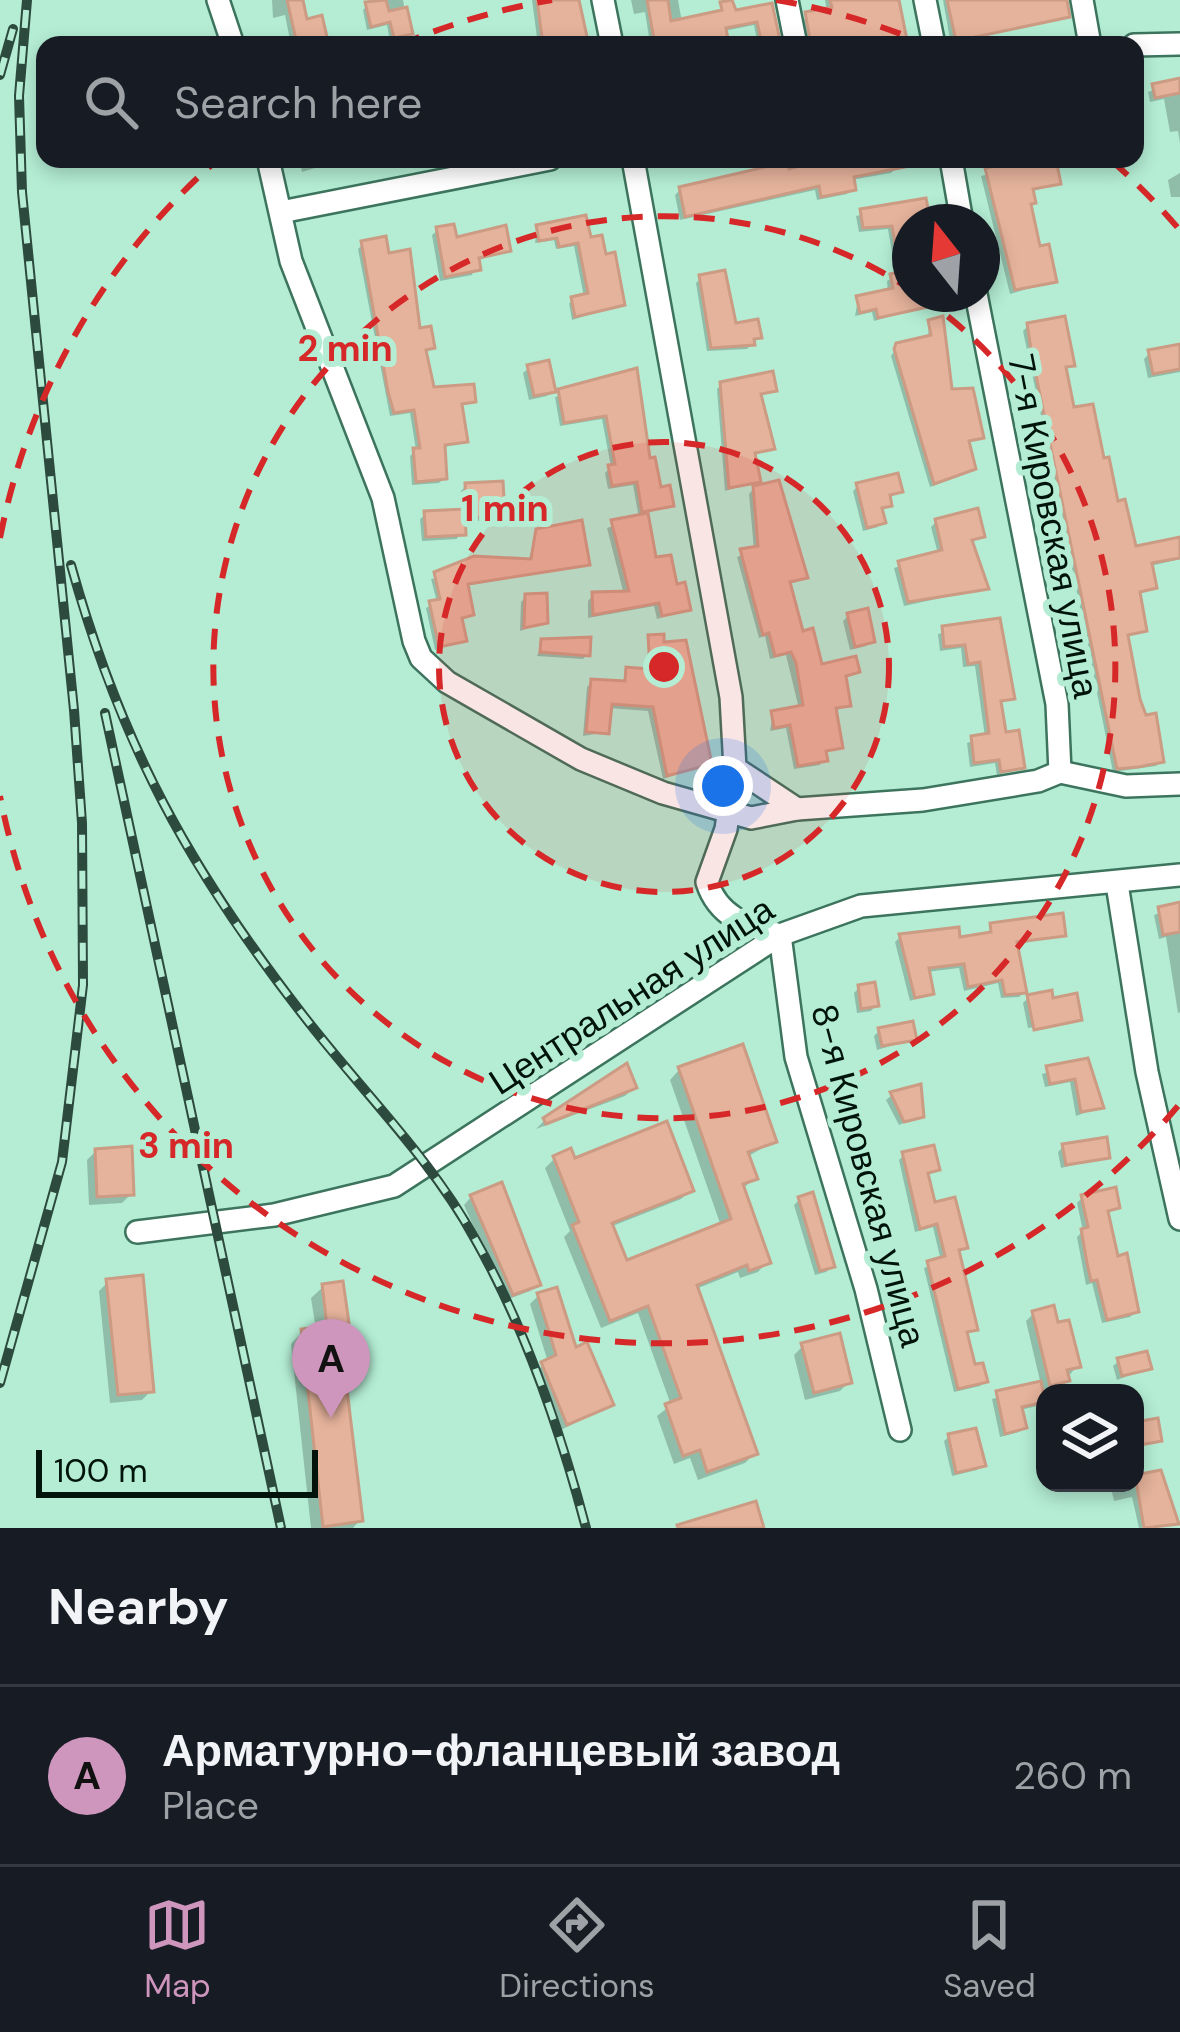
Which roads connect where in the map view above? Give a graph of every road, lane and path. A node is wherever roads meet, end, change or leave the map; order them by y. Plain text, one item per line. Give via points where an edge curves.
1 (218, 0) edge
2 (603, 0) edge
3 (787, 0) edge
4 (925, 0) edge
5 (1082, 0) edge
6 (230, 36) edge
7 (610, 36) edge
8 (794, 36) edge
9 (932, 36) edge
10 (1088, 36) edge
11 (1180, 44) edge
12 (1144, 45) edge
13 (270, 168) edge
14 (504, 168) edge
15 (635, 168) edge
16 (953, 168) edge
17 (959, 204) edge
18 (281, 212) junction
19 (980, 312) edge
20 (735, 768) junction
21 (1060, 772) junction
22 (1180, 784) edge
23 (797, 809) junction
24 (730, 812) junction
25 (1180, 875) edge
26 (1118, 884) junction
27 (780, 935) junction
28 (1180, 1219) edge
29 (136, 1232) dead end
30 (900, 1430) dead end

1 - 6 street
2 - 7 street
3 - 8 street
4 - 9 street
5 - 10 street
11 - 12 street
13 - 18 street
14 - 18 street
15 - 20 street via 731,697
16 - 17 street
18 - 24 street via 303,296 383,498 422,658 447,682 581,758
19 - 21 street, 7-я Кировская улица via 1057,704
20 - 23 street
20 - 24 street
21 - 22 street via 1126,786
21 - 23 street via 923,800
23 - 24 street via 762,818
24 - 27 street via 709,867 711,896 734,919
25 - 26 street, Центральная улица
26 - 27 street, Центральная улица via 861,906
26 - 28 street
27 - 29 street, Центральная улица via 394,1186 274,1215
27 - 30 street, 8-я Кировская улица via 796,1058

